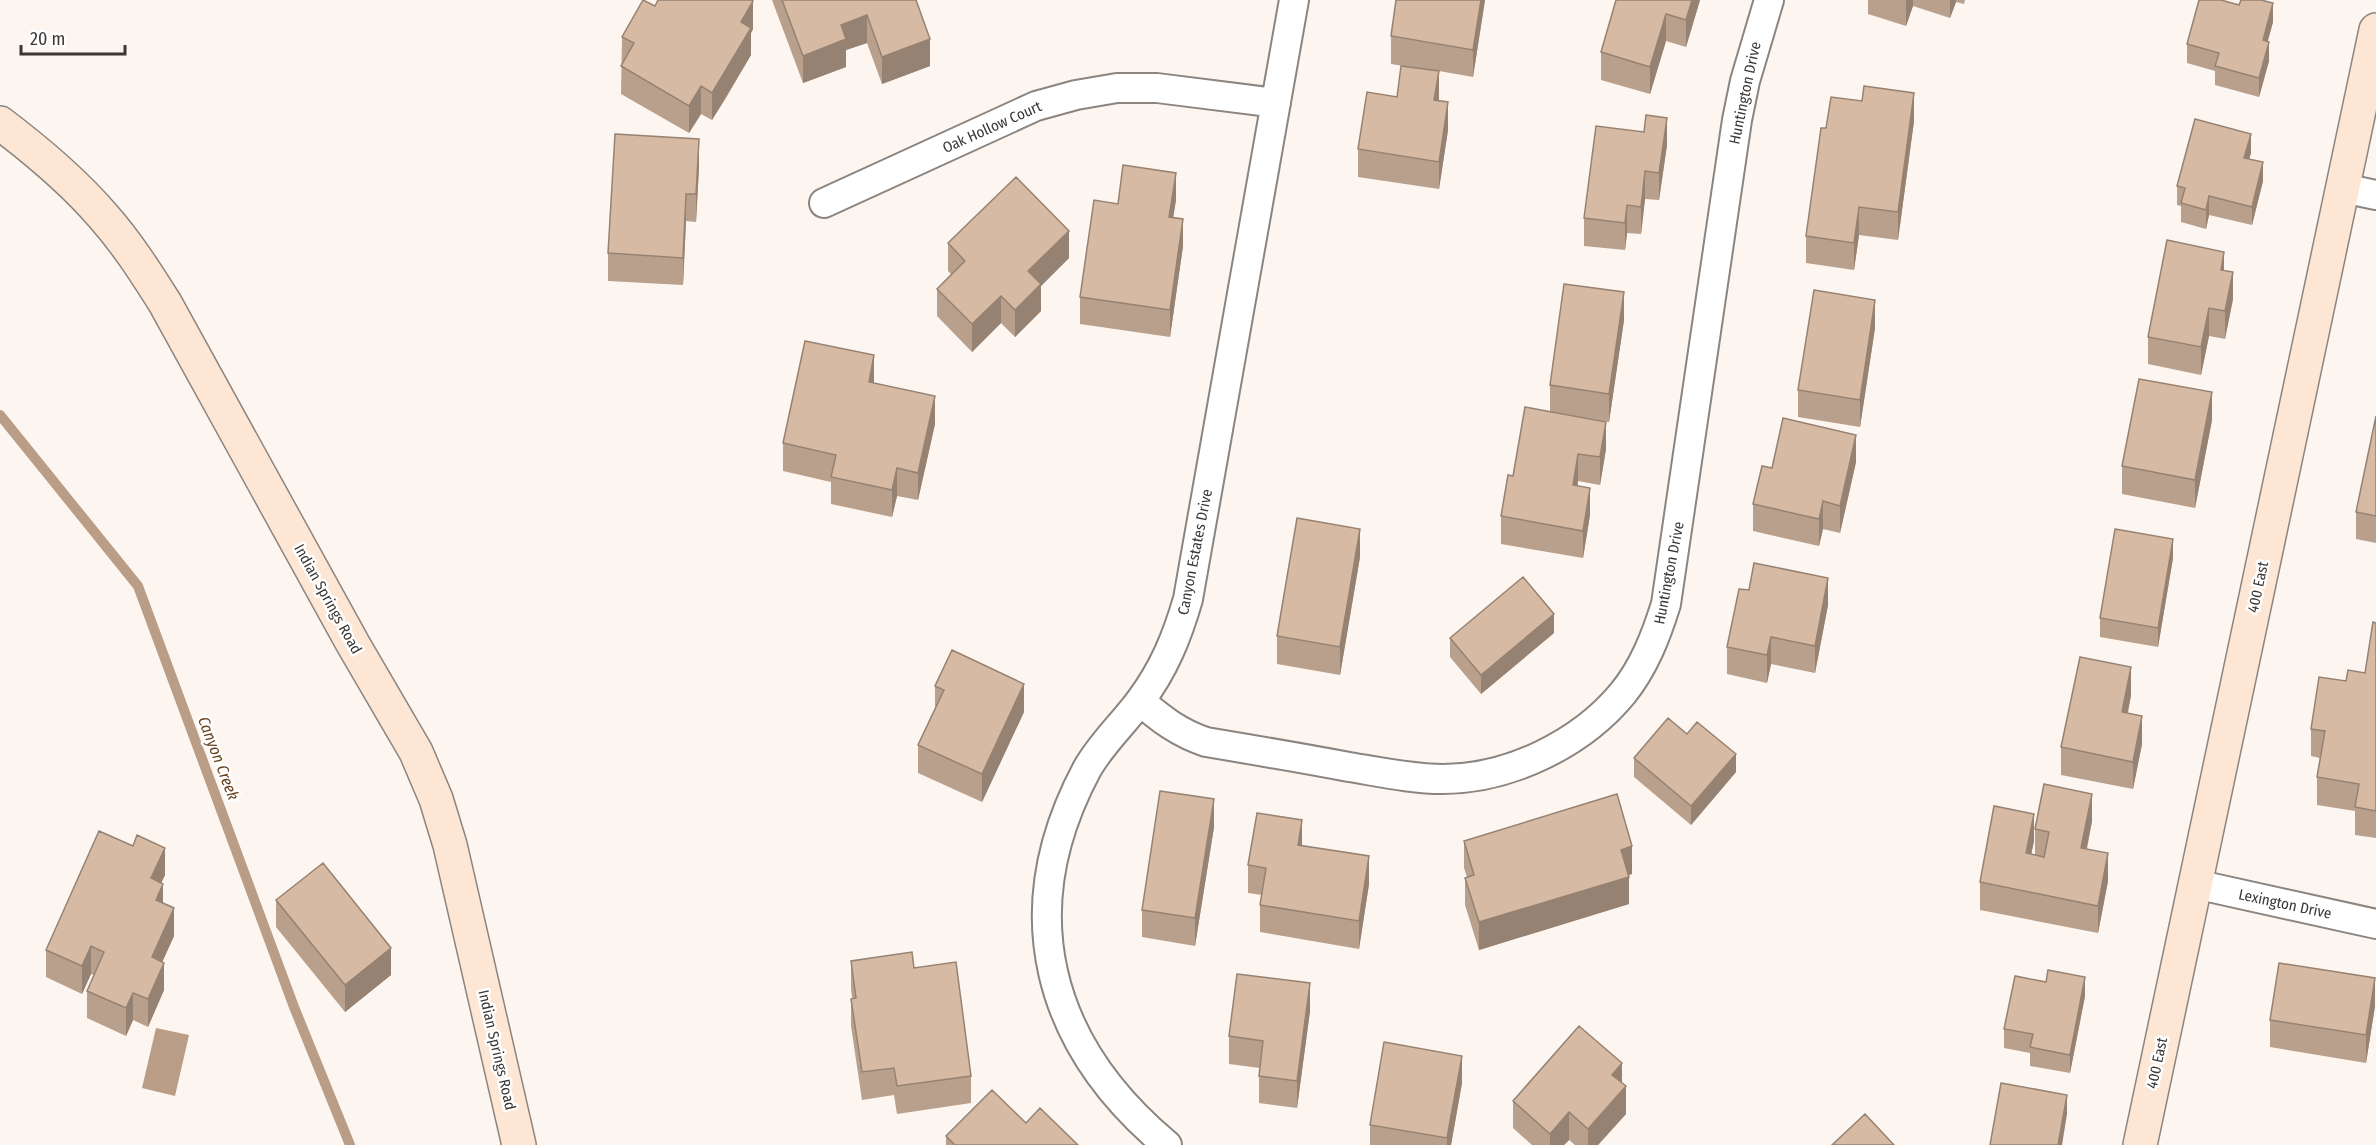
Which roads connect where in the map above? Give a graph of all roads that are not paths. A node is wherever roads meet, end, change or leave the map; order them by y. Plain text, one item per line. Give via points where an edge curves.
1 (1294, 0) edge
2 (1769, 0) edge
3 (2376, 30) edge
4 (1276, 103) junction
5 (0, 123) edge
6 (2343, 188) junction
7 (2376, 195) edge
8 (824, 204) dead end
9 (1140, 701) junction
10 (2195, 884) junction
11 (2376, 924) edge
12 (519, 1145) edge
13 (1167, 1145) edge
14 (2140, 1145) edge

1 - 4 street, Canyon Estates Drive
2 - 9 street, Huntington Drive via 1737,120 1666,604 1649,651 1622,694 1585,728 1543,754 1495,772 1445,779 1402,776 1206,742 1170,726
3 - 6 street, 400 East
4 - 8 street, Oak Hollow Court via 1157,88 1117,88 1076,95 1036,106
4 - 9 street, Canyon Estates Drive via 1188,599 1162,670
5 - 12 street, Indian Springs Road via 66,178 136,258 165,303 416,752 436,799 453,856
6 - 7 street
6 - 10 street, 400 East
9 - 13 street, Canyon Estates Drive via 1089,767 1062,824 1047,897 1048,938 1054,978 1082,1050 1125,1107
10 - 11 street, Lexington Drive
10 - 14 street, 400 East

